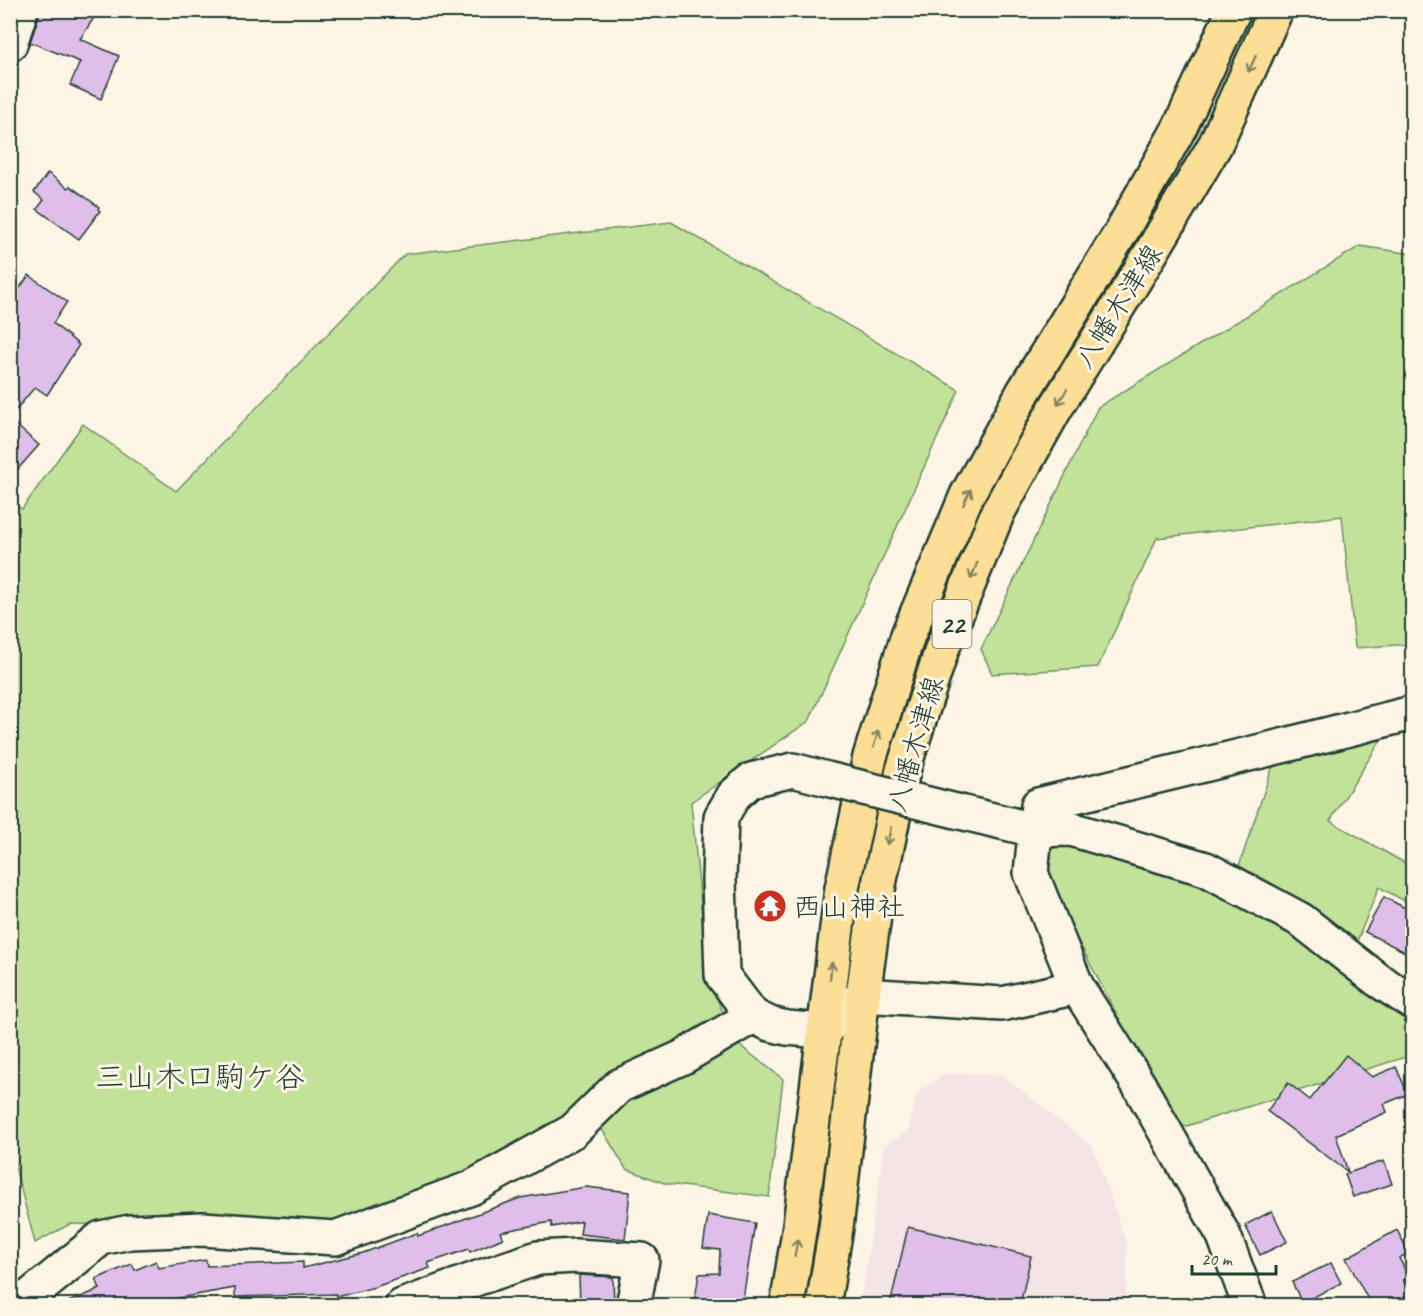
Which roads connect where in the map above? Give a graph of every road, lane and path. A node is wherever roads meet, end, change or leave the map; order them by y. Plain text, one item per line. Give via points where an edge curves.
1 (21, 10) edge
2 (1234, 10) edge
3 (1276, 10) edge
4 (10, 44) edge
5 (1413, 713) edge
6 (1034, 830) junction
7 (1077, 987) junction
8 (863, 995) junction
9 (1413, 1002) edge
10 (753, 1016) junction
11 (823, 1030) junction
12 (18, 1305) edge
13 (402, 1305) edge
14 (633, 1305) edge
15 (787, 1305) edge
16 (824, 1305) edge
17 (1250, 1305) edge

1 - 4 street
11 -> 2 main road, 八幡木津線 / 22 via 842,888 870,758 908,635 967,495 1180,127
3 -> 8 main road, 八幡木津線 / 22 via 1215,146 1055,409 998,512 942,650 903,770 877,894
5 - 6 street via 1038,805
6 - 7 street via 1031,873
6 - 9 street via 1071,829 1206,869 1301,920
6 - 10 street, bridge via 793,770 751,780 734,795 721,817 719,879 722,975
7 - 8 street via 1002,1004
7 - 17 street via 1139,1084 1224,1236
8 - 11 street
8 - 16 main road, 八幡木津線 / 22
10 - 11 street via 787,1028
10 - 12 street via 684,1057 619,1086 573,1131 471,1188 335,1238 203,1229 130,1232 101,1238
15 -> 11 main road, 八幡木津線 / 22
13 - 14 street via 538,1258 576,1256 642,1260

